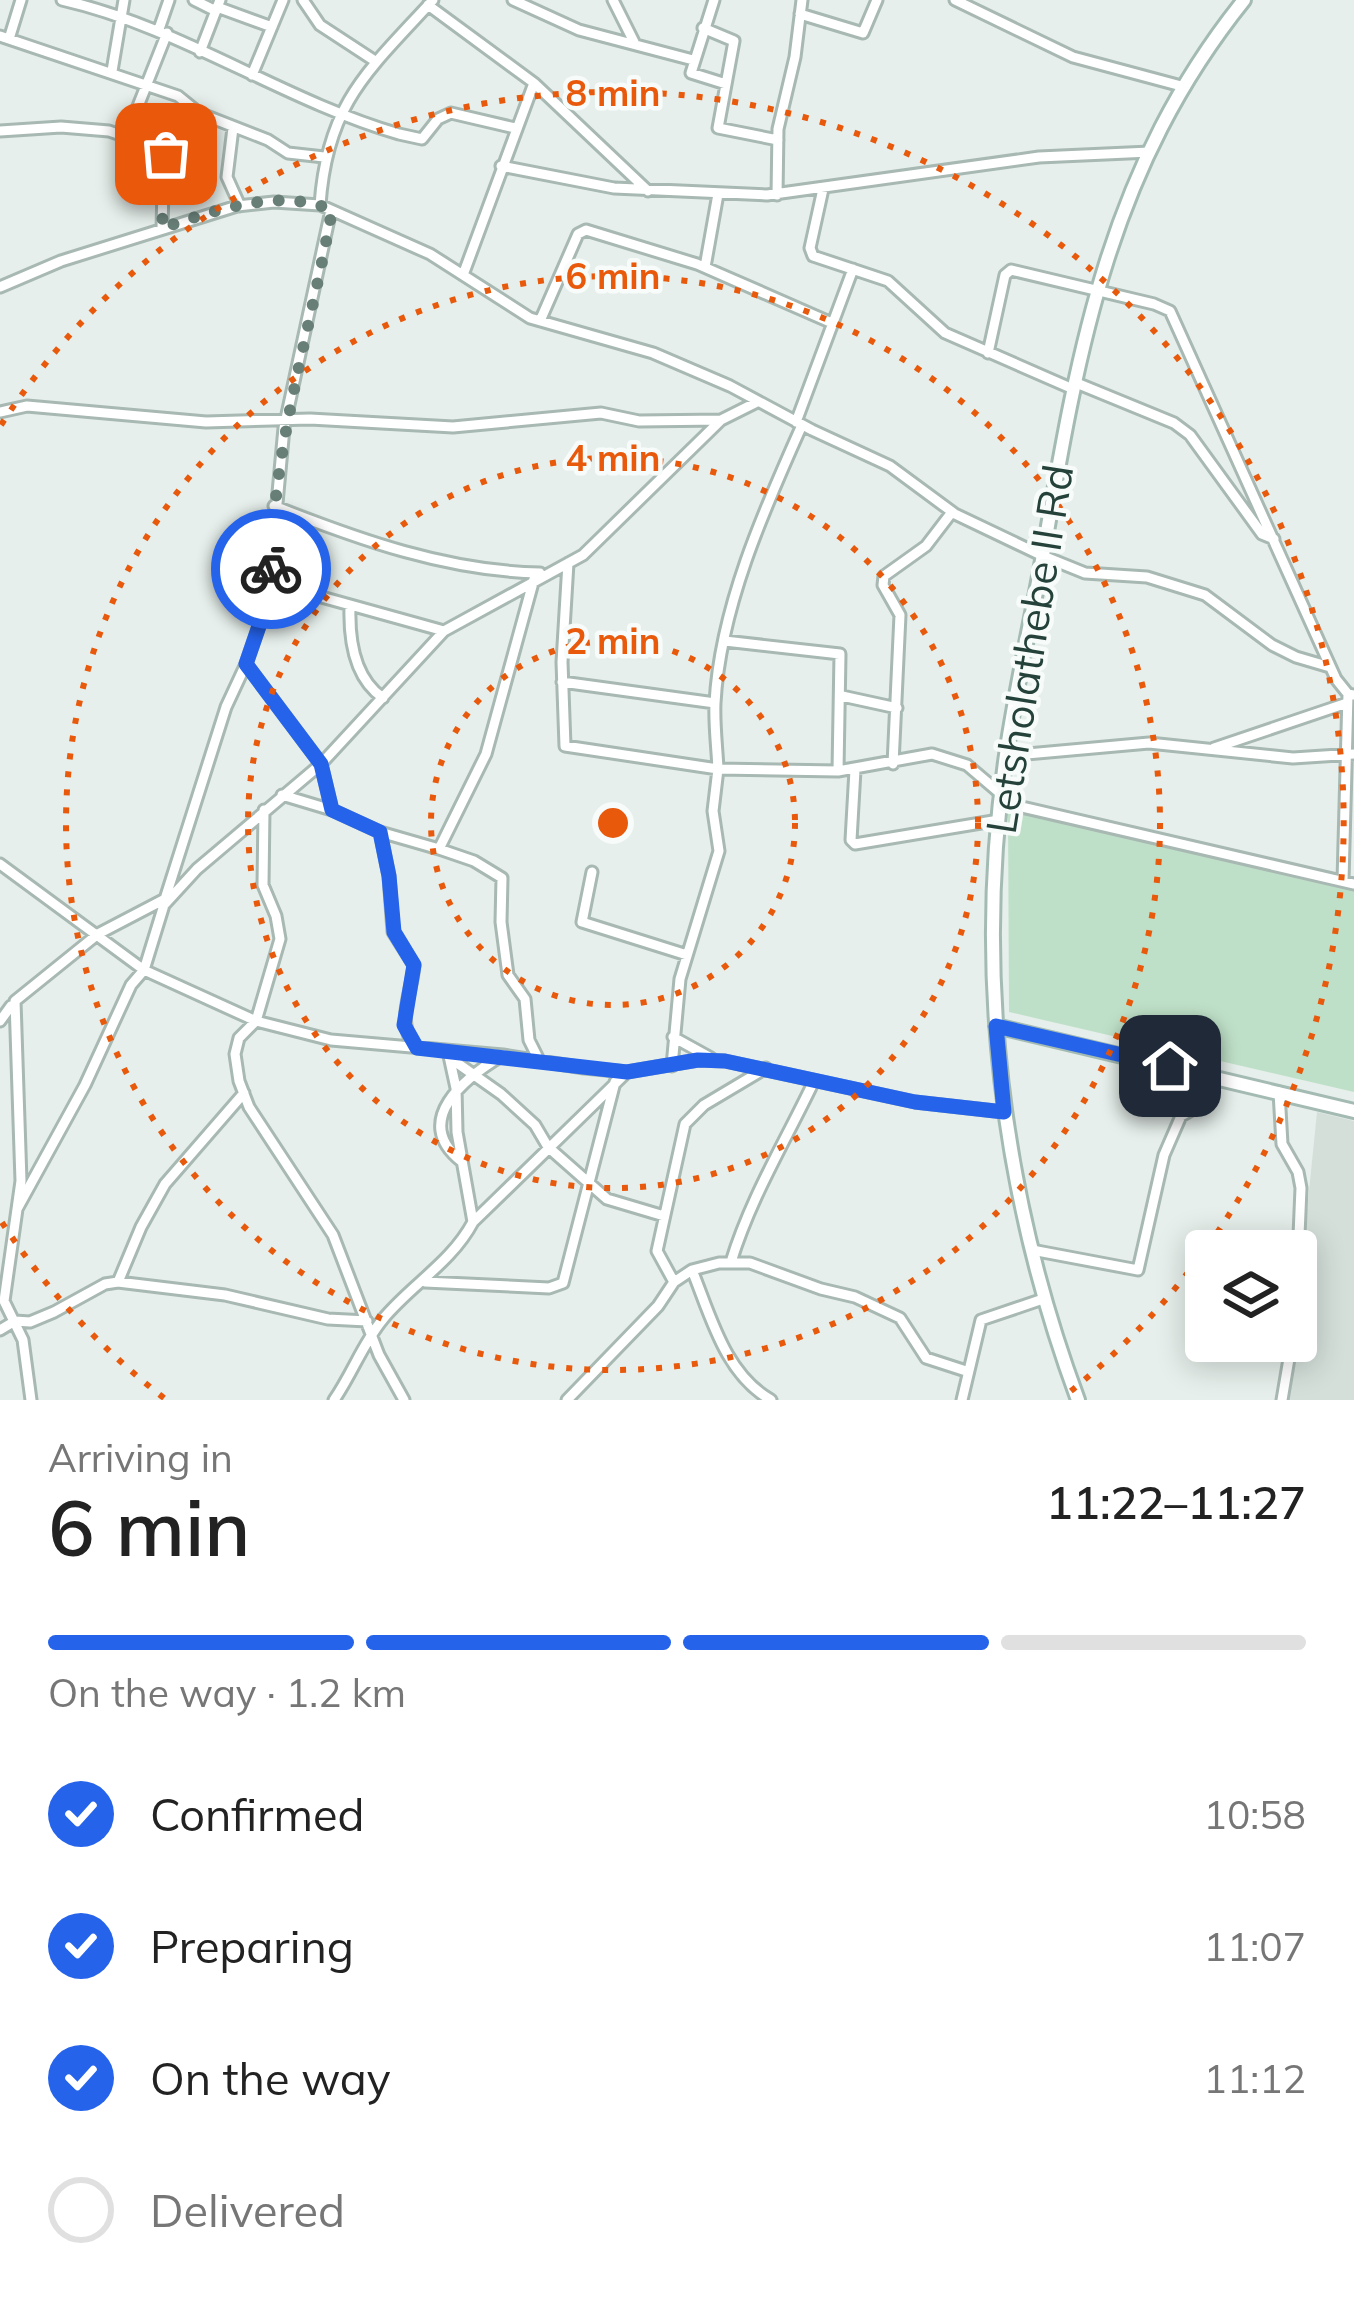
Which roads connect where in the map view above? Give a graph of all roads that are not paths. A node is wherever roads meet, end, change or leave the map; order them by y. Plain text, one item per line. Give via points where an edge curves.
1 (21, 0) edge
2 (62, 0) edge
3 (124, 0) edge
4 (169, 0) edge
5 (194, 0) edge
6 (283, 0) edge
7 (303, 0) edge
8 (513, 0) edge
9 (613, 0) edge
10 (714, 0) edge
11 (802, 0) edge
12 (877, 0) edge
13 (955, 0) edge
14 (1244, 0) edge
15 (430, 2) edge
16 (218, 6) edge
17 (119, 14) junction
18 (800, 14) junction
19 (272, 27) junction
20 (703, 28) junction
21 (163, 31) junction
22 (4, 37) edge
23 (634, 42) junction
24 (200, 52) junction
25 (693, 60) junction
26 (375, 61) junction
27 (112, 71) junction
28 (252, 75) junction
29 (534, 83) junction
30 (144, 84) junction
31 (726, 84) junction
32 (1184, 87) junction
33 (340, 112) junction
34 (233, 128) junction
35 (515, 128) junction
36 (0, 131) edge
37 (125, 139) junction
38 (778, 140) junction
39 (1150, 152) junction
40 (324, 157) junction
41 (501, 166) junction
42 (823, 189) junction
43 (648, 191) junction
44 (718, 194) junction
45 (777, 195) junction
46 (320, 205) junction
47 (240, 206) junction
48 (332, 210) junction
49 (162, 228) junction
50 (704, 267) junction
51 (853, 269) junction
52 (463, 274) junction
53 (0, 287) edge
54 (1095, 291) junction
55 (540, 321) junction
56 (832, 323) junction
57 (988, 353) junction
58 (1073, 386) junction
59 (757, 402) junction
60 (0, 412) edge
61 (285, 420) junction
62 (721, 420) junction
63 (799, 423) junction
64 (274, 506) junction
65 (952, 512) junction
66 (1274, 539) junction
67 (1043, 556) junction
68 (568, 563) junction
69 (546, 573) junction
70 (533, 579) junction
71 (271, 583) junction
72 (350, 607) junction
73 (444, 631) junction
74 (725, 641) junction
75 (246, 664) junction
76 (1330, 667) junction
77 (562, 682) junction
78 (842, 696) junction
79 (1350, 697) edge
80 (383, 698) junction
81 (715, 703) junction
82 (898, 708) junction
83 (1209, 750) junction
84 (1349, 755) edge
85 (1006, 756) junction
86 (321, 764) junction
87 (893, 764) junction
88 (718, 769) junction
89 (854, 770) junction
90 (838, 771) junction
91 (282, 796) junction
92 (1001, 798) junction
93 (264, 810) junction
94 (332, 810) junction
95 (999, 820) junction
96 (380, 832) junction
97 (439, 849) junction
98 (0, 864) edge
99 (592, 872) dead end
100 (1348, 882) edge
101 (165, 902) junction
102 (98, 934) junction
103 (687, 955) junction
104 (144, 970) junction
105 (15, 1001) junction
106 (0, 1021) edge
107 (256, 1022) junction
108 (996, 1026) junction
109 (674, 1037) junction
110 (417, 1048) junction
111 (449, 1054) junction
112 (503, 1055) junction
113 (539, 1060) junction
114 (716, 1060) junction
115 (672, 1066) junction
116 (766, 1068) junction
117 (475, 1072) junction
118 (627, 1072) junction
119 (1214, 1076) junction
120 (814, 1081) junction
121 (615, 1082) junction
122 (456, 1088) junction
123 (244, 1093) junction
124 (1279, 1093) junction
125 (1354, 1111) edge
126 (1004, 1112) junction
127 (548, 1147) junction
128 (461, 1162) junction
129 (590, 1181) junction
130 (17, 1209) junction
131 (664, 1216) junction
132 (473, 1222) junction
133 (1299, 1230) edge
134 (1031, 1250) junction
135 (731, 1262) junction
136 (692, 1270) junction
137 (118, 1282) junction
138 (425, 1282) junction
139 (674, 1282) junction
140 (1043, 1299) junction
141 (15, 1321) junction
142 (367, 1321) junction
143 (0, 1330) edge
144 (372, 1335) junction
145 (1288, 1362) edge
146 (966, 1371) junction
147 (31, 1400) edge
148 (334, 1400) edge
149 (404, 1400) edge
150 (566, 1400) edge
151 (771, 1400) edge
152 (962, 1400) edge
153 (1078, 1400) edge
154 (1282, 1400) edge

1 - 22 street
2 - 17 street
3 - 17 street
4 - 21 street
5 - 16 street
6 - 19 street
7 - 26 street via 320,25
8 - 23 street
9 - 23 street
10 - 20 street
11 - 18 street
12 - 18 street via 863,33
13 - 32 street via 1073,57
14 - 32 street, Letsholathebe II Rd
15 - 26 street
15 - 29 street
16 - 19 street
16 - 24 street
17 - 21 street
17 - 27 street
18 - 38 street
19 - 28 street
20 - 25 street
20 - 31 street via 734,41
21 - 24 street
21 - 30 street
22 - 27 street
23 - 25 street
24 - 28 street
25 - 31 street via 693,75
26 - 33 street
27 - 30 street
28 - 33 street
29 - 35 street
29 - 43 street
30 - 34 street
30 - 37 street
31 - 38 street via 719,130
32 - 39 street, Letsholathebe II Rd
33 - 35 street via 416,138 451,113
33 - 40 street
34 - 40 street via 288,153
34 - 47 street via 226,177
35 - 41 street
36 - 37 street via 61,127
37 - 49 street via 166,152
38 - 45 street
39 - 42 street via 1039,157
39 - 54 street, Letsholathebe II Rd
40 - 46 street
41 - 43 street
41 - 52 street
42 - 45 street
42 - 51 street via 810,250
43 - 44 street
44 - 45 street
44 - 50 street
46 - 47 street
46 - 48 street
47 - 49 street
48 - 52 street
48 - 61 street
49 - 53 street
50 - 55 street via 582,230
50 - 56 street
51 - 56 street
51 - 57 street via 888,281 945,333
52 - 55 street
54 - 57 street via 1008,271
54 - 58 street, Letsholathebe II Rd
54 - 66 street via 1175,316
55 - 59 street via 653,353
56 - 63 street
57 - 58 street
58 - 66 street via 1190,435 1262,534
58 - 67 street, Letsholathebe II Rd
59 - 62 street
59 - 63 street
60 - 61 street via 26,406 206,422
61 - 62 street via 453,427 588,413 639,422
61 - 64 street
62 - 68 street
63 - 65 street via 899,471
63 - 74 street
64 - 69 street via 442,563
64 - 71 street
65 - 67 street
65 - 82 street via 926,546 884,576 900,615
66 - 76 street
67 - 76 street via 1084,573 1147,578 1205,595 1272,645
67 - 85 street, Letsholathebe II Rd
68 - 69 street
68 - 77 street
69 - 70 street
70 - 73 street
70 - 97 street via 486,754
71 - 72 street
71 - 75 street
72 - 73 street
72 - 80 street via 352,651
73 - 80 street
74 - 78 street via 838,652
74 - 81 street
75 - 86 street
75 - 101 street
76 - 79 street
77 - 81 street
77 - 88 street via 562,743 570,749
78 - 82 street
78 - 90 street
79 - 83 street
79 - 84 street
80 - 86 street
81 - 88 street
82 - 87 street
83 - 84 street
83 - 85 street via 1134,743
84 - 100 street
85 - 92 street, Letsholathebe II Rd
86 - 91 street
86 - 94 street
87 - 89 street
87 - 92 street via 944,756 967,765
88 - 90 street
88 - 103 street via 712,812 719,851
89 - 90 street
89 - 95 street via 855,844
91 - 93 street
91 - 94 street
92 - 95 street, Letsholathebe II Rd
92 - 100 street
93 - 101 street
93 - 107 street via 263,890 280,939
94 - 96 street
95 - 108 street, Letsholathebe II Rd
96 - 97 street
96 - 110 street via 394,932 414,965 404,1025
97 - 113 street via 502,878 508,975 525,999
98 - 102 street
99 - 103 street via 582,922
101 - 102 street
101 - 104 street
102 - 104 street
102 - 105 street
103 - 109 street
104 - 107 street
104 - 130 street
105 - 106 street
105 - 130 street
107 - 110 street
107 - 123 street via 235,1054
108 - 119 street
108 - 126 street, Letsholathebe II Rd
109 - 114 street
109 - 115 street
110 - 111 street
111 - 112 street
111 - 117 street
111 - 122 street
112 - 113 street
112 - 117 street
113 - 118 street
114 - 115 street
114 - 116 street
115 - 118 street
116 - 120 street
116 - 131 street via 685,1124
117 - 122 street
117 - 127 street via 535,1125
118 - 121 street
119 - 124 street
119 - 134 street via 1204,1103 1180,1116 1164,1155 1138,1270
120 - 126 street
120 - 135 street via 761,1180
121 - 127 street
121 - 129 street
122 - 128 street
122 - 128 street via 438,1133
123 - 137 street via 165,1184
123 - 142 street via 333,1234
124 - 125 street
124 - 133 street via 1279,1132 1298,1172
126 - 134 street, Letsholathebe II Rd
127 - 129 street
127 - 132 street
128 - 132 street
129 - 131 street via 607,1199
129 - 138 street via 557,1288
130 - 141 street via 4,1301
131 - 139 street via 657,1251
132 - 138 street
134 - 140 street, Letsholathebe II Rd
135 - 136 street
135 - 146 street via 877,1305 900,1318 926,1358
136 - 139 street
136 - 151 street via 730,1359 746,1384
137 - 141 street via 31,1322
137 - 142 street
138 - 144 street
139 - 150 street
140 - 146 street via 981,1320
140 - 153 street, Letsholathebe II Rd
141 - 143 street
141 - 147 street
142 - 144 street
144 - 148 street
144 - 149 street
145 - 154 street
146 - 152 street

